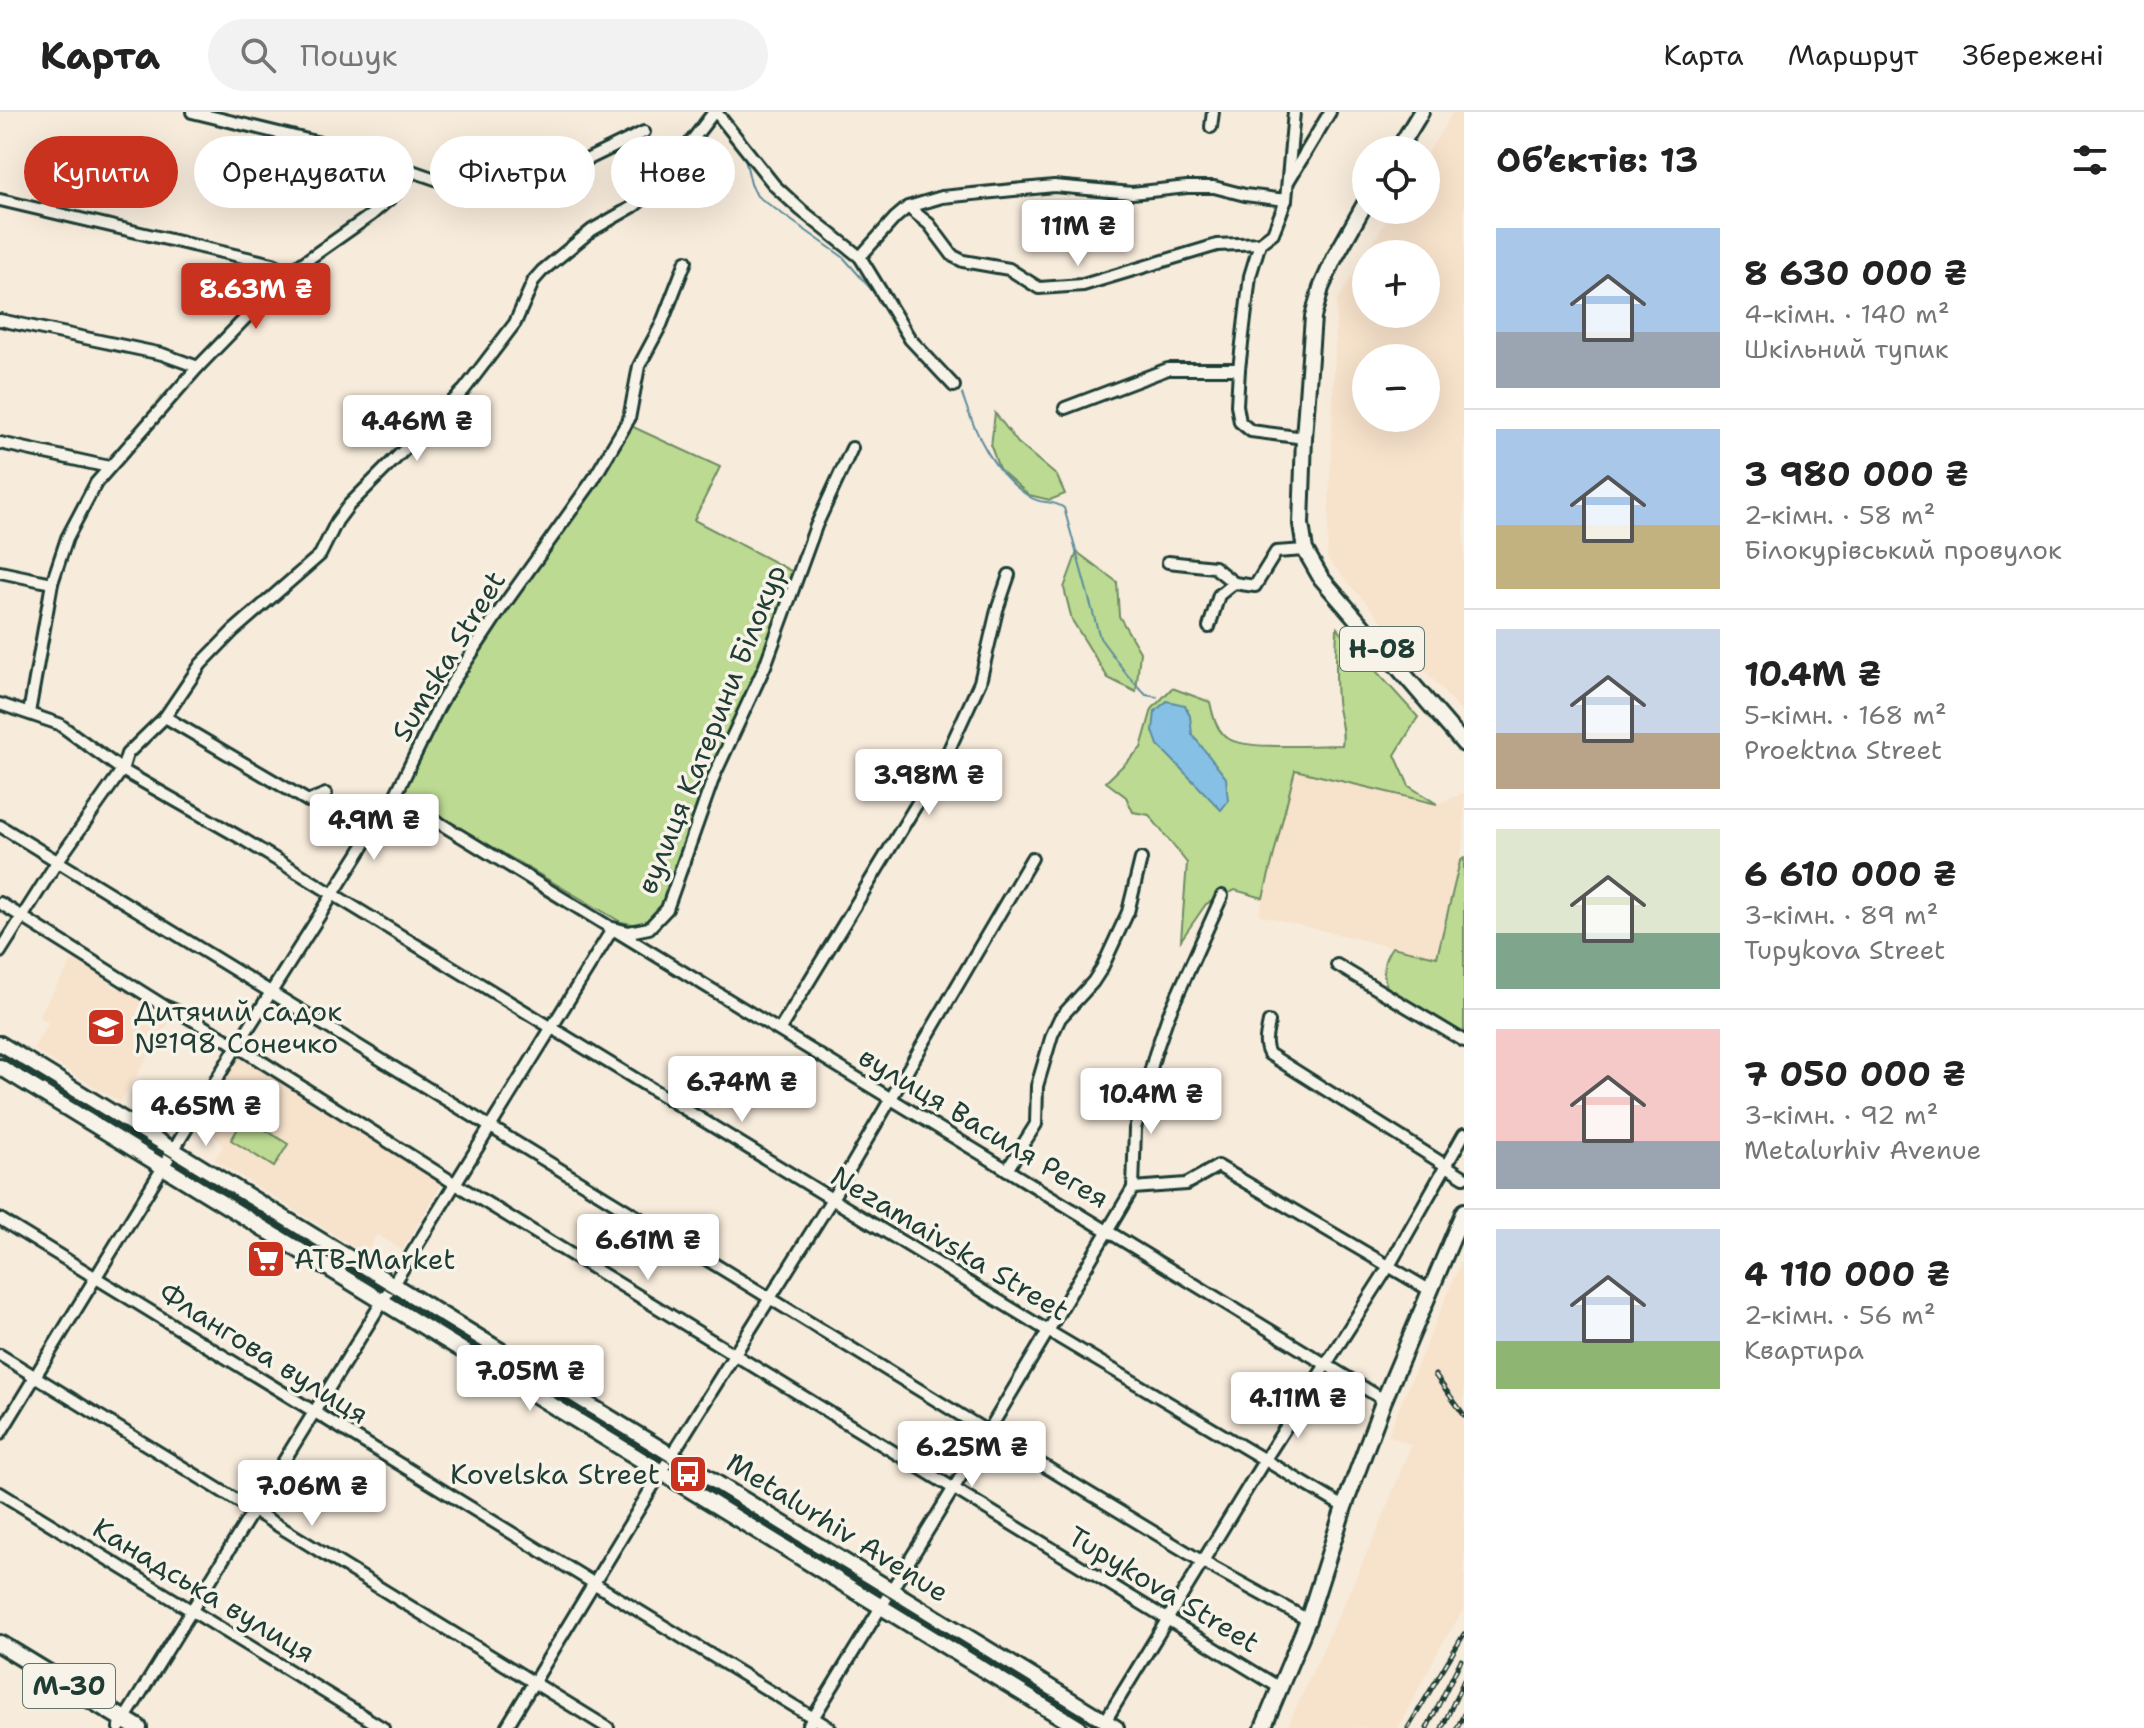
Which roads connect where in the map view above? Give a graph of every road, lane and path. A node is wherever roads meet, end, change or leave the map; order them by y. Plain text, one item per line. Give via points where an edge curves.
1 (192, 112) edge
2 (715, 112) edge
3 (1213, 112) edge
4 (1294, 112) edge
5 (1330, 112) edge
6 (1421, 112) edge
7 (1211, 127) dead end
8 (644, 132) dead end
9 (291, 136) edge
10 (1406, 136) edge
11 (414, 172) edge
12 (1288, 182) junction
13 (0, 200) edge
14 (1286, 200) junction
15 (908, 207) junction
16 (379, 208) edge
17 (1354, 224) edge
18 (1260, 243) junction
19 (860, 257) junction
20 (686, 261) dead end
21 (290, 272) junction
22 (0, 320) edge
23 (198, 367) junction
24 (1239, 369) junction
25 (954, 386) dead end
26 (1065, 408) dead end
27 (1304, 438) junction
28 (0, 443) edge
29 (852, 448) dead end
30 (109, 467) junction
31 (1305, 550) junction
32 (1168, 562) dead end
33 (0, 572) edge
34 (1009, 575) dead end
35 (52, 583) junction
36 (1234, 583) junction
37 (1209, 627) dead end
38 (0, 704) edge
39 (29, 713) junction
40 (165, 717) junction
41 (1464, 744) edge
42 (122, 770) junction
43 (326, 794) dead end
44 (395, 796) junction
45 (0, 826) edge
46 (1032, 858) dead end
47 (1141, 859) dead end
48 (57, 862) junction
49 (334, 895) junction
50 (1222, 896) dead end
51 (0, 903) edge
52 (22, 917) junction
53 (613, 928) junction
54 (0, 952) edge
55 (1337, 965) dead end
56 (271, 992) junction
57 (1269, 1022) dead end
58 (552, 1027) junction
59 (780, 1029) junction
60 (1464, 1041) edge
61 (0, 1044) edge
62 (237, 1046) junction
63 (0, 1067) edge
64 (891, 1100) junction
65 (490, 1126) junction
66 (1464, 1134) edge
67 (173, 1151) junction
68 (1446, 1166) junction
69 (163, 1167) junction
70 (1007, 1170) junction
71 (1464, 1177) edge
72 (454, 1183) junction
73 (1133, 1188) junction
74 (832, 1199) junction
75 (1464, 1211) edge
76 (0, 1219) edge
77 (1107, 1230) junction
78 (1389, 1266) junction
79 (96, 1278) junction
80 (392, 1284) junction
81 (1431, 1291) junction
82 (771, 1298) junction
83 (382, 1301) junction
84 (1048, 1331) junction
85 (0, 1355) edge
86 (736, 1355) junction
87 (1326, 1365) junction
88 (35, 1377) junction
89 (1384, 1400) junction
90 (314, 1413) junction
91 (988, 1432) junction
92 (0, 1434) edge
93 (671, 1456) junction
94 (1264, 1461) junction
95 (662, 1471) junction
96 (953, 1488) junction
97 (0, 1493) edge
98 (1344, 1507) junction
99 (253, 1512) junction
100 (1203, 1562) junction
101 (595, 1584) junction
102 (890, 1590) junction
103 (881, 1606) junction
104 (192, 1612) junction
105 (1168, 1620) junction
106 (1308, 1620) junction
107 (0, 1644) edge
108 (534, 1683) junction
109 (1280, 1688) junction
110 (813, 1718) junction
111 (127, 1725) edge
112 (1108, 1726) edge
113 (383, 1728) edge
114 (506, 1728) edge
115 (608, 1728) edge
116 (807, 1728) edge
117 (830, 1728) edge
118 (1079, 1728) edge
119 (1263, 1728) edge

1 - 9 street
2 - 19 street via 775,186
2 - 40 street via 652,192 592,230 534,280 515,323 464,390 349,505 320,555 201,664
3 - 7 street
4 - 12 street
5 - 12 street
6 - 10 main road
8 - 11 street via 578,164 486,187 461,188
12 - 14 street
13 - 21 street
14 - 15 street via 1214,187 1132,193 1054,186 942,197
14 - 18 street via 1273,233
15 - 18 street via 953,256 1009,269 1039,288 1083,285 1217,245
15 - 19 street
16 - 21 street
17 - 27 main road, Н-08 via 1317,302
18 - 24 street via 1248,288
19 - 25 street via 910,339
20 - 44 street, Sumska Street via 639,366 629,419 593,480 454,680
21 - 23 street
22 - 23 street via 162,354
23 - 30 street
24 - 26 street via 1168,369
24 - 27 street via 1238,415 1243,427
27 - 31 main road, Н-08
28 - 30 street
29 - 53 street, вулиця Катерини Білокур via 816,526 765,666 714,776 667,909 649,928
30 - 35 street via 67,538
31 - 36 street via 1276,552 1255,586
31 - 41 main road, Н-08 via 1321,578
32 - 36 street via 1214,567
33 - 35 street
34 - 59 street via 980,682 946,756
35 - 39 street
36 - 37 street via 1219,595
38 - 39 street, Nezamaivska Street
39 - 42 street, Nezamaivska Street via 59,724
40 - 42 street via 127,754
40 - 43 street via 308,801
42 - 48 street
42 - 49 street, Nezamaivska Street
44 - 49 street, Sumska Street
44 - 53 street, вулиця Василя Регея
45 - 48 street
46 - 64 street
47 - 70 street via 1128,912 1102,968 1052,1035 1037,1086 1036,1124
48 - 52 street
48 - 56 street
49 - 56 street, Sumska Street
49 - 58 street, Nezamaivska Street
50 - 73 street via 1155,1054 1135,1129
51 - 52 street, Tupykova Street
52 - 54 street
52 - 62 street, Tupykova Street
53 - 58 street
53 - 59 street, вулиця Василя Регея
55 - 60 street
56 - 62 street, Sumska Street
56 - 65 street
57 - 68 street via 1269,1054
58 - 65 street
58 - 74 street, Nezamaivska Street
59 - 64 street, вулиця Василя Регея
61 - 67 main road, Metalurhiv Avenue
62 - 67 street, Sumska Street
62 - 72 street, Tupykova Street
63 - 69 main road, Metalurhiv Avenue
64 - 70 street, вулиця Василя Регея
64 - 74 street
65 - 72 street
65 - 82 street
66 - 68 street
67 - 69 street, Sumska Street
67 - 80 main road, Metalurhiv Avenue
68 - 71 street
68 - 78 street
69 - 79 street, Sumska Street
69 - 83 main road, Metalurhiv Avenue
70 - 77 street, вулиця Василя Регея
72 - 80 street
72 - 86 street, Tupykova Street
73 - 77 street
73 - 78 street via 1186,1184 1218,1166
74 - 82 street
74 - 84 street, Nezamaivska Street
75 - 81 main road
76 - 79 street, Флангова вулиця
77 - 84 street
77 - 87 street, вулиця Василя Регея
78 - 81 street
78 - 87 street
79 - 88 street, Sumska Street
79 - 90 street, Флангова вулиця
80 - 83 street
80 - 93 main road, Metalurhiv Avenue
81 - 89 main road
82 - 86 street
82 - 91 street
83 - 90 street
83 - 95 main road, Metalurhiv Avenue
84 - 91 street
84 - 94 street, Nezamaivska Street
85 - 88 street
86 - 93 street
86 - 96 street, Tupykova Street
87 - 89 street, вулиця Василя Регея
87 - 94 street
88 - 92 street, Sumska Street
88 - 99 street
89 - 98 main road
90 - 99 street
90 - 101 street, Флангова вулиця
91 - 96 street
91 - 100 street
93 - 95 street
93 - 102 main road, Metalurhiv Avenue
94 - 98 street, Nezamaivska Street
94 - 100 street
95 - 101 street
95 - 103 main road, Metalurhiv Avenue
96 - 102 street
96 - 105 street, Tupykova Street
97 - 104 street, Канадська вулиця
98 - 106 main road
99 - 104 street
99 - 108 street
100 - 105 street
100 - 106 street
101 - 108 street
101 - 110 street, Флангова вулиця
102 - 103 street
102 - 112 main road, Metalurhiv Avenue
103 - 110 street
103 - 118 main road, Metalurhiv Avenue
104 - 111 street
104 - 113 street, Канадська вулиця
105 - 109 street, Tupykova Street
105 - 112 street
106 - 109 main road
107 - 111 highway, М-30
108 - 114 street
108 - 115 street
109 - 119 main road
110 - 116 street
110 - 117 street, Флангова вулиця

